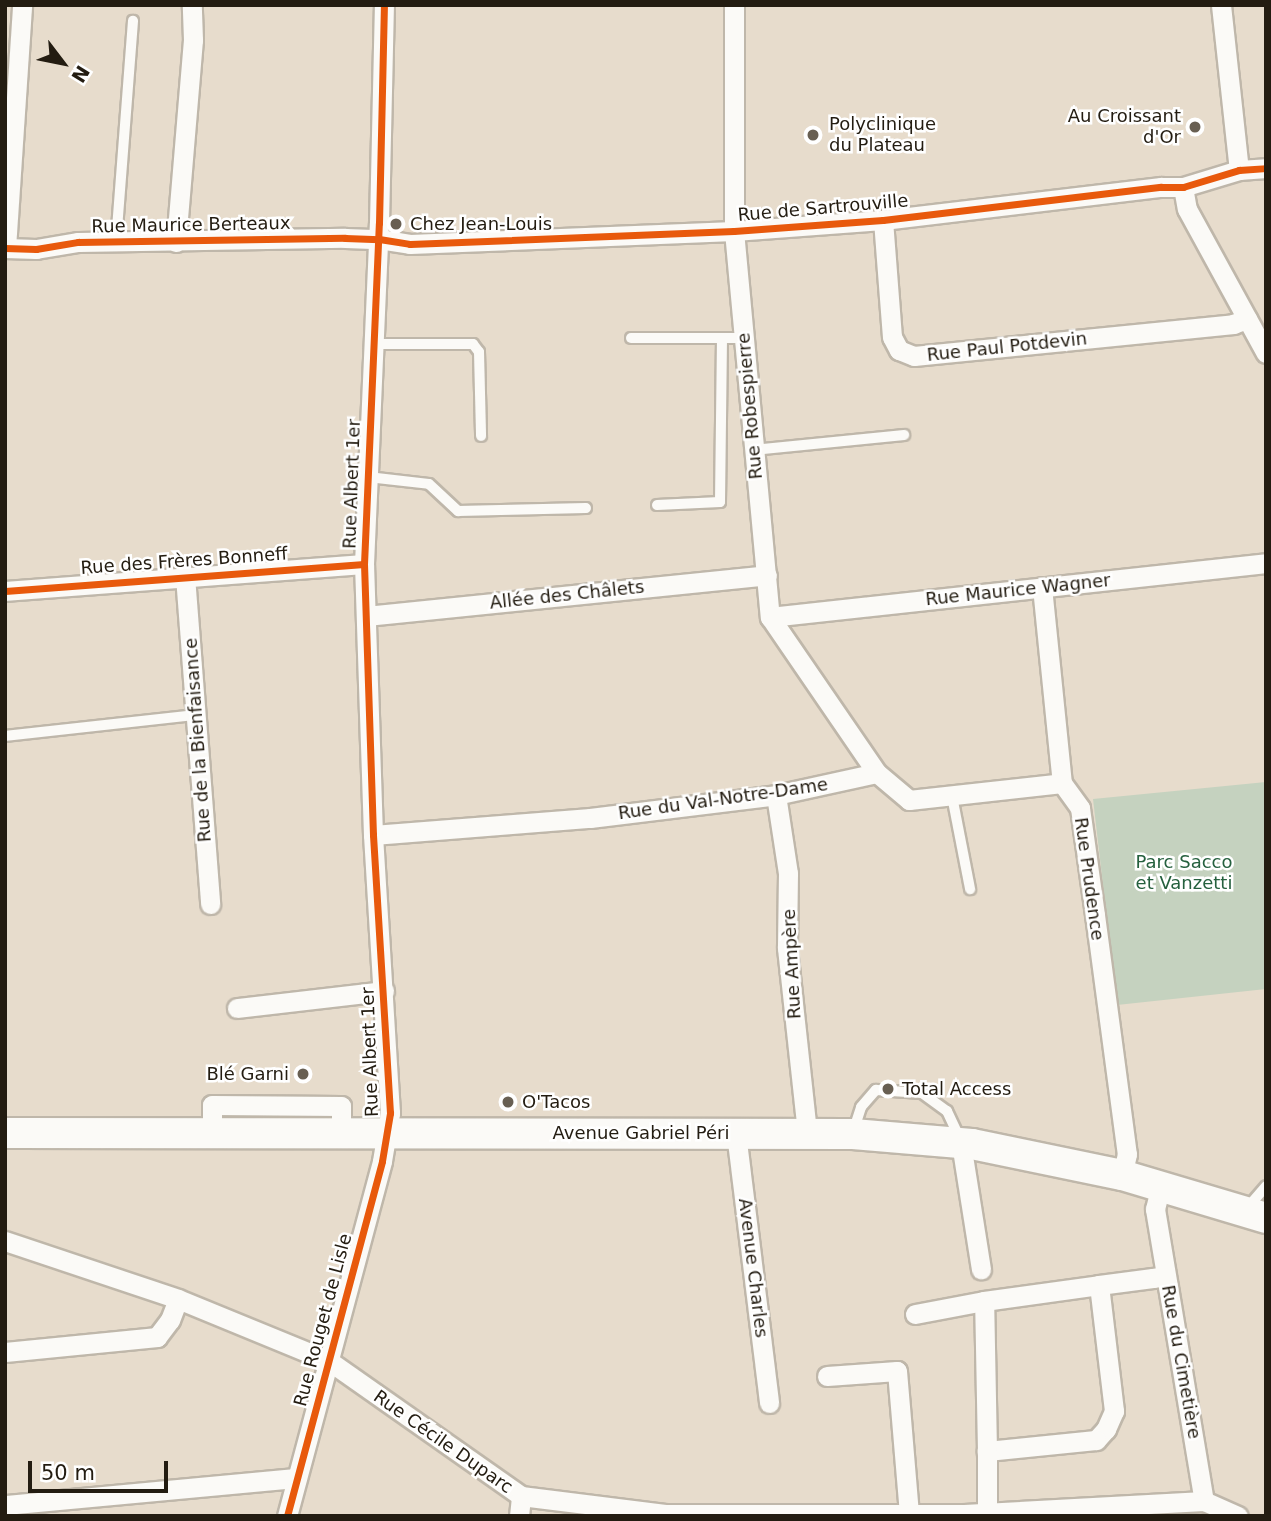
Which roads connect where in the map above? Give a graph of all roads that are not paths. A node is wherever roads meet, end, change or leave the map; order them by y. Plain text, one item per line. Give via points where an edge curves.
1 (22, 5) edge
2 (192, 5) edge
3 (384, 5) edge
4 (734, 5) edge
5 (1221, 5) edge
6 (132, 21) dead end
7 (1266, 168) edge
8 (1239, 170) junction
9 (1183, 187) junction
10 (883, 220) junction
11 (734, 231) junction
12 (379, 239) junction
13 (116, 242) junction
14 (176, 242) junction
15 (6, 248) edge
16 (1247, 319) junction
17 (631, 338) dead end
18 (722, 338) junction
19 (743, 338) junction
20 (374, 344) junction
21 (1266, 353) edge
22 (904, 435) dead end
23 (481, 436) dead end
24 (753, 450) junction
25 (368, 477) junction
26 (657, 505) dead end
27 (586, 508) dead end
28 (1266, 563) edge
29 (364, 564) junction
30 (767, 575) junction
31 (185, 576) junction
32 (1042, 587) junction
33 (5, 591) edge
34 (366, 616) junction
35 (770, 617) junction
36 (197, 715) junction
37 (5, 736) edge
38 (877, 773) junction
39 (1062, 783) junction
40 (776, 795) junction
41 (952, 796) junction
42 (373, 835) junction
43 (971, 889) dead end
44 (210, 904) dead end
45 (384, 991) junction
46 (237, 1007) dead end
47 (386, 1132) junction
48 (5, 1133) edge
49 (736, 1133) junction
50 (807, 1133) junction
51 (853, 1133) junction
52 (961, 1143) junction
53 (1122, 1175) junction
54 (1161, 1185) junction
55 (1266, 1186) edge
56 (1255, 1215) edge
57 (5, 1241) edge
58 (981, 1269) dead end
59 (1166, 1276) junction
60 (1099, 1285) junction
61 (178, 1299) junction
62 (984, 1301) junction
63 (915, 1314) dead end
64 (5, 1352) edge
65 (329, 1362) junction
66 (827, 1376) dead end
67 (769, 1403) dead end
68 (988, 1451) junction
69 (297, 1478) junction
70 (1204, 1501) junction
71 (5, 1505) edge
72 (520, 1506) edge
73 (987, 1513) junction
74 (909, 1514) edge
75 (665, 1515) edge
76 (964, 1515) edge
77 (287, 1516) edge
78 (1238, 1516) edge

1 - 15 street
2 - 14 street
3 - 12 street, Rue Albert 1er
4 - 11 street, Rue Robespierre
5 - 8 street
6 - 13 lane
7 - 8 street, Rue de Sartrouville
8 - 9 street, Rue de Sartrouville
9 - 10 street, Rue de Sartrouville
9 - 16 street via 1187,209
10 - 11 street, Rue de Sartrouville
10 - 16 street, Rue Paul Potdevin via 892,337 899,350 914,356 1219,326
11 - 12 street, Rue de Sartrouville via 410,244
11 - 19 street, Rue Robespierre
12 - 14 street, Rue Maurice Berteaux
12 - 20 street, Rue Albert 1er
13 - 14 street, Rue Maurice Berteaux
13 - 15 street, Rue Maurice Berteaux
16 - 21 street
17 - 18 lane
18 - 19 lane
18 - 26 lane via 720,502
19 - 24 street, Rue Robespierre
20 - 23 lane via 473,344 479,352
20 - 25 street, Rue Albert 1er
22 - 24 lane
24 - 30 street, Rue Robespierre
25 - 27 lane via 429,484 458,511
25 - 29 street, Rue Albert 1er
28 - 32 street, Rue Maurice Wagner
29 - 31 street, Rue des Frères Bonneff
29 - 34 street, Rue Albert 1er
30 - 34 street, Allée des Châlets
30 - 35 street, Rue Robespierre
31 - 33 street, Rue des Frères Bonneff
31 - 36 street, Rue de la Bienfaisance
32 - 35 street, Rue Maurice Wagner
32 - 39 street, Rue Prudence
34 - 42 street, Rue Albert 1er
35 - 38 street
36 - 37 lane
36 - 44 street, Rue de la Bienfaisance
38 - 40 street, Rue du Val-Notre-Dame
38 - 41 street via 909,800
39 - 41 street
39 - 53 street, Rue Prudence via 1080,808 1126,1154
40 - 42 street, Rue du Val-Notre-Dame via 590,818
40 - 50 street, Rue Ampère via 788,873 787,948
41 - 43 lane
42 - 45 street, Rue Albert 1er
45 - 46 street
45 - 47 street, Rue Albert 1er via 390,1113
47 - 48 main road, Avenue Gabriel Péri
47 - 49 main road, Avenue Gabriel Péri
47 - 65 street, Rue Rouget de Lisle
49 - 50 main road, Avenue Gabriel Péri
49 - 67 street, Avenue Charles
50 - 51 main road, Avenue Gabriel Péri
51 - 52 main road, Avenue Gabriel Péri
51 - 52 lane via 861,1107 876,1090 922,1093 947,1111
52 - 53 main road, Avenue Gabriel Péri
52 - 58 street
53 - 54 main road, Avenue Gabriel Péri
54 - 56 main road, Avenue Gabriel Péri
54 - 59 street, Rue du Cimetière via 1155,1209
55 - 56 lane
57 - 61 street, Rue Cécile Duparc
59 - 60 street
59 - 70 street, Rue du Cimetière
60 - 62 street
60 - 68 street via 1114,1411 1106,1429 1096,1440
61 - 64 street via 157,1336
61 - 65 street, Rue Cécile Duparc
62 - 63 street
62 - 68 street
65 - 69 street, Rue Rouget de Lisle
65 - 72 street, Rue Cécile Duparc
66 - 74 street via 897,1371
68 - 73 street
69 - 71 street
69 - 77 street, Rue Rouget de Lisle
70 - 73 street, Rue Cécile Duparc
70 - 78 street
72 - 75 street, Rue Cécile Duparc
73 - 76 street, Rue Cécile Duparc
74 - 75 street, Rue Cécile Duparc
74 - 76 street, Rue Cécile Duparc

